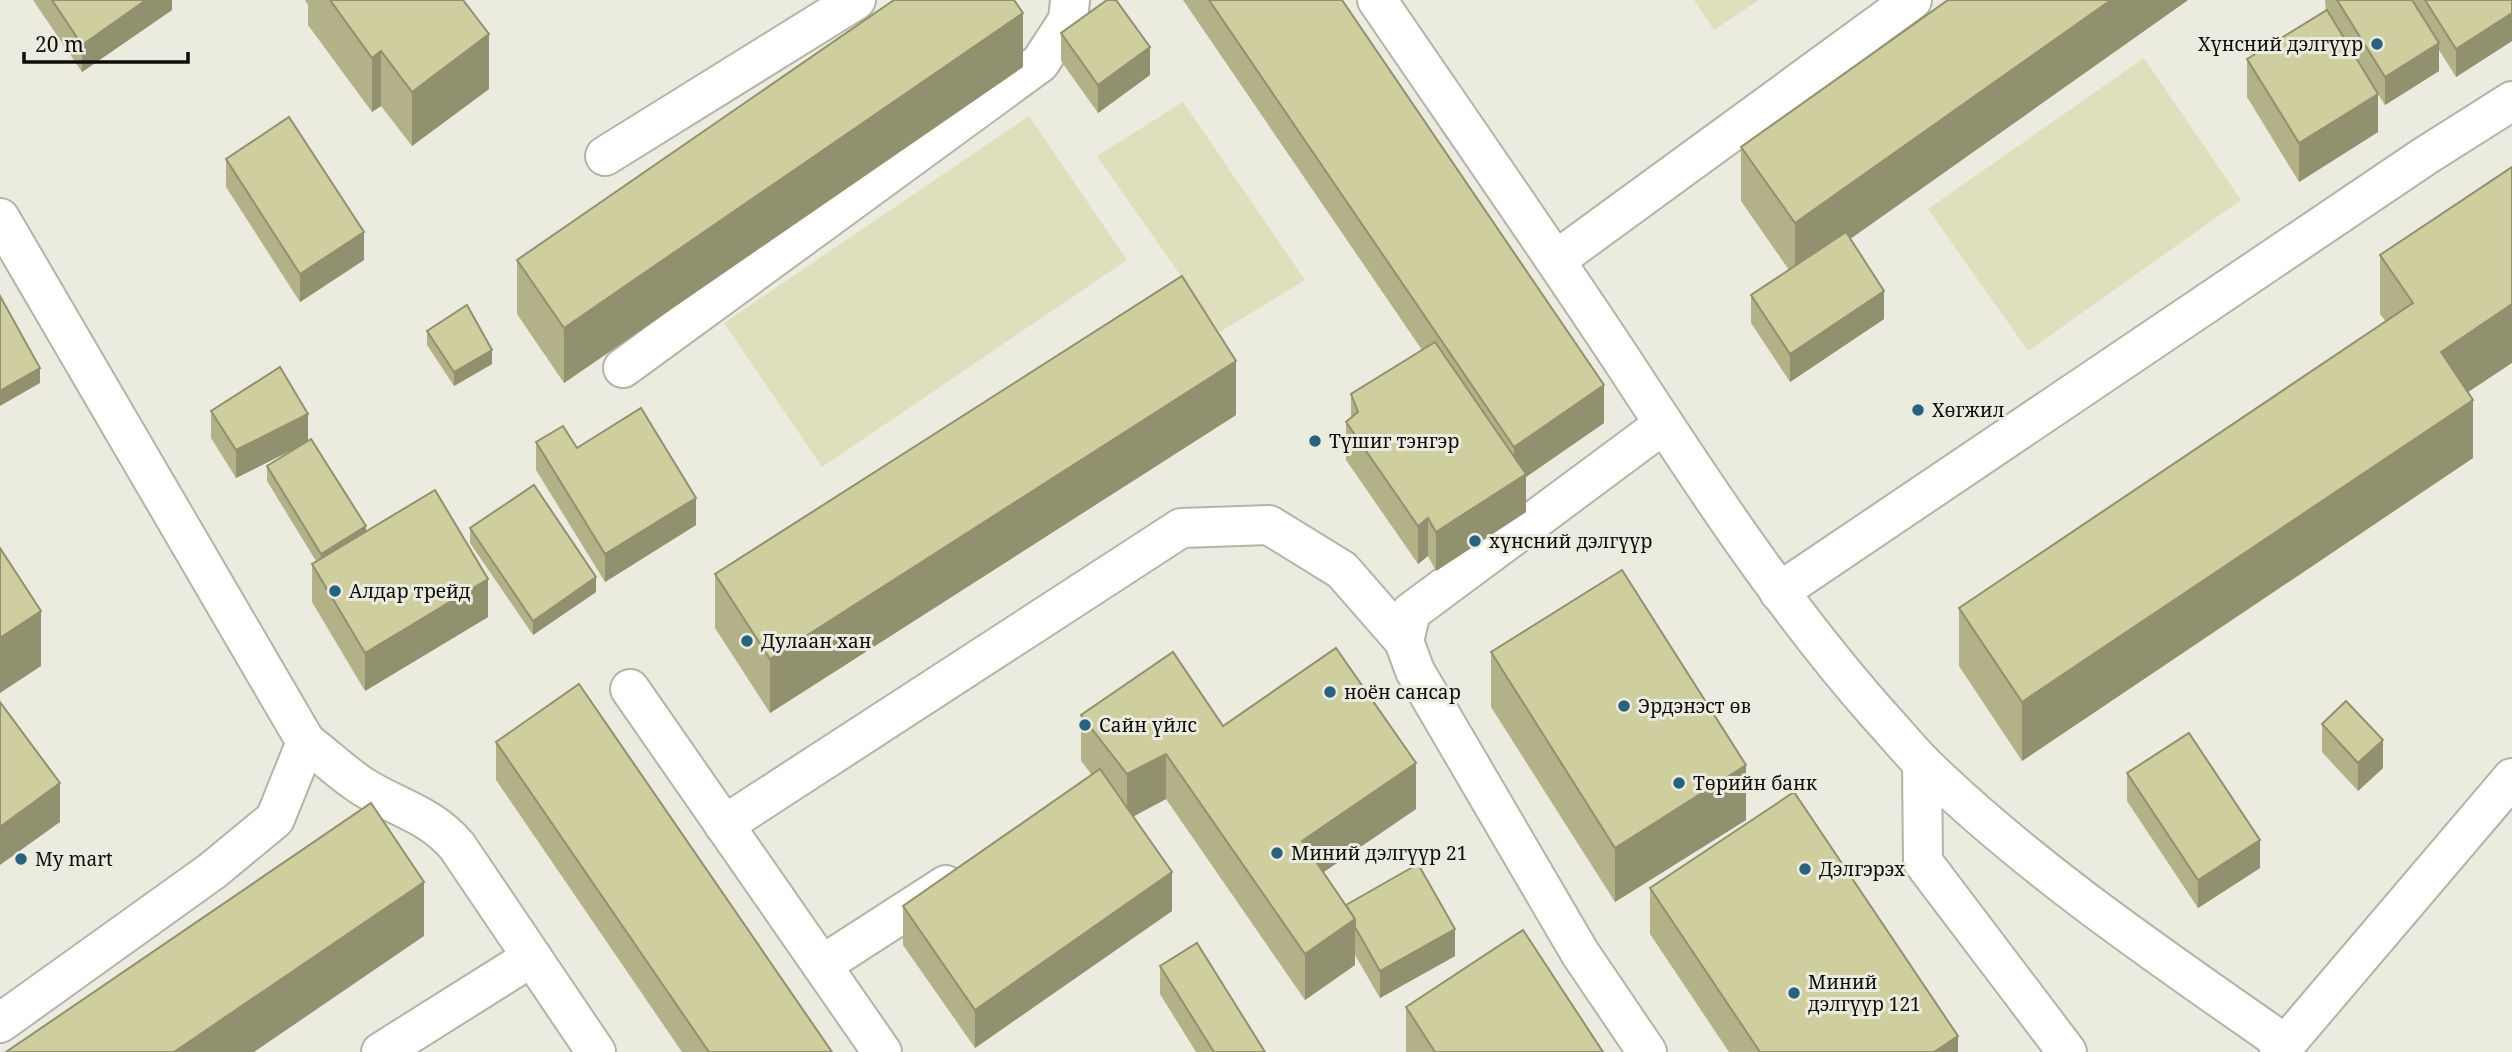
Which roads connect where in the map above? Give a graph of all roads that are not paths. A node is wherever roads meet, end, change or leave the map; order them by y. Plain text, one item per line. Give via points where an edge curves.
1 (856, 0) edge
2 (1070, 0) edge
3 (1377, 0) edge
4 (1912, 0) edge
5 (2512, 101) edge
6 (605, 156) dead end
7 (2, 229) edge
8 (1556, 260) junction
9 (623, 368) dead end
10 (1664, 424) junction
11 (1779, 592) junction
12 (1404, 641) junction
13 (630, 688) dead end
14 (306, 742) junction
15 (1922, 763) junction
16 (2512, 778) edge
17 (724, 825) junction
18 (971, 869) edge
19 (532, 957) junction
20 (822, 965) junction
21 (0, 1023) edge
22 (2282, 1048) edge
23 (381, 1052) edge
24 (596, 1052) edge
25 (883, 1052) edge
26 (1647, 1052) edge
27 (2067, 1052) edge

1 - 6 street
2 - 9 street via 1068,20 1040,63
3 - 8 street
4 - 8 street
5 - 11 street
7 - 14 street
8 - 10 street
10 - 11 street
10 - 12 street via 1411,612
11 - 15 street
12 - 17 street via 1342,570 1269,525 1181,527
12 - 26 street via 1415,671 1580,953
13 - 17 street
14 - 19 street via 361,785 445,832
14 - 21 street via 275,819 212,871
15 - 22 street via 2067,887
15 - 27 street via 1923,862
16 - 22 street
17 - 20 street
18 - 20 street
19 - 23 street
19 - 24 street
20 - 25 street

